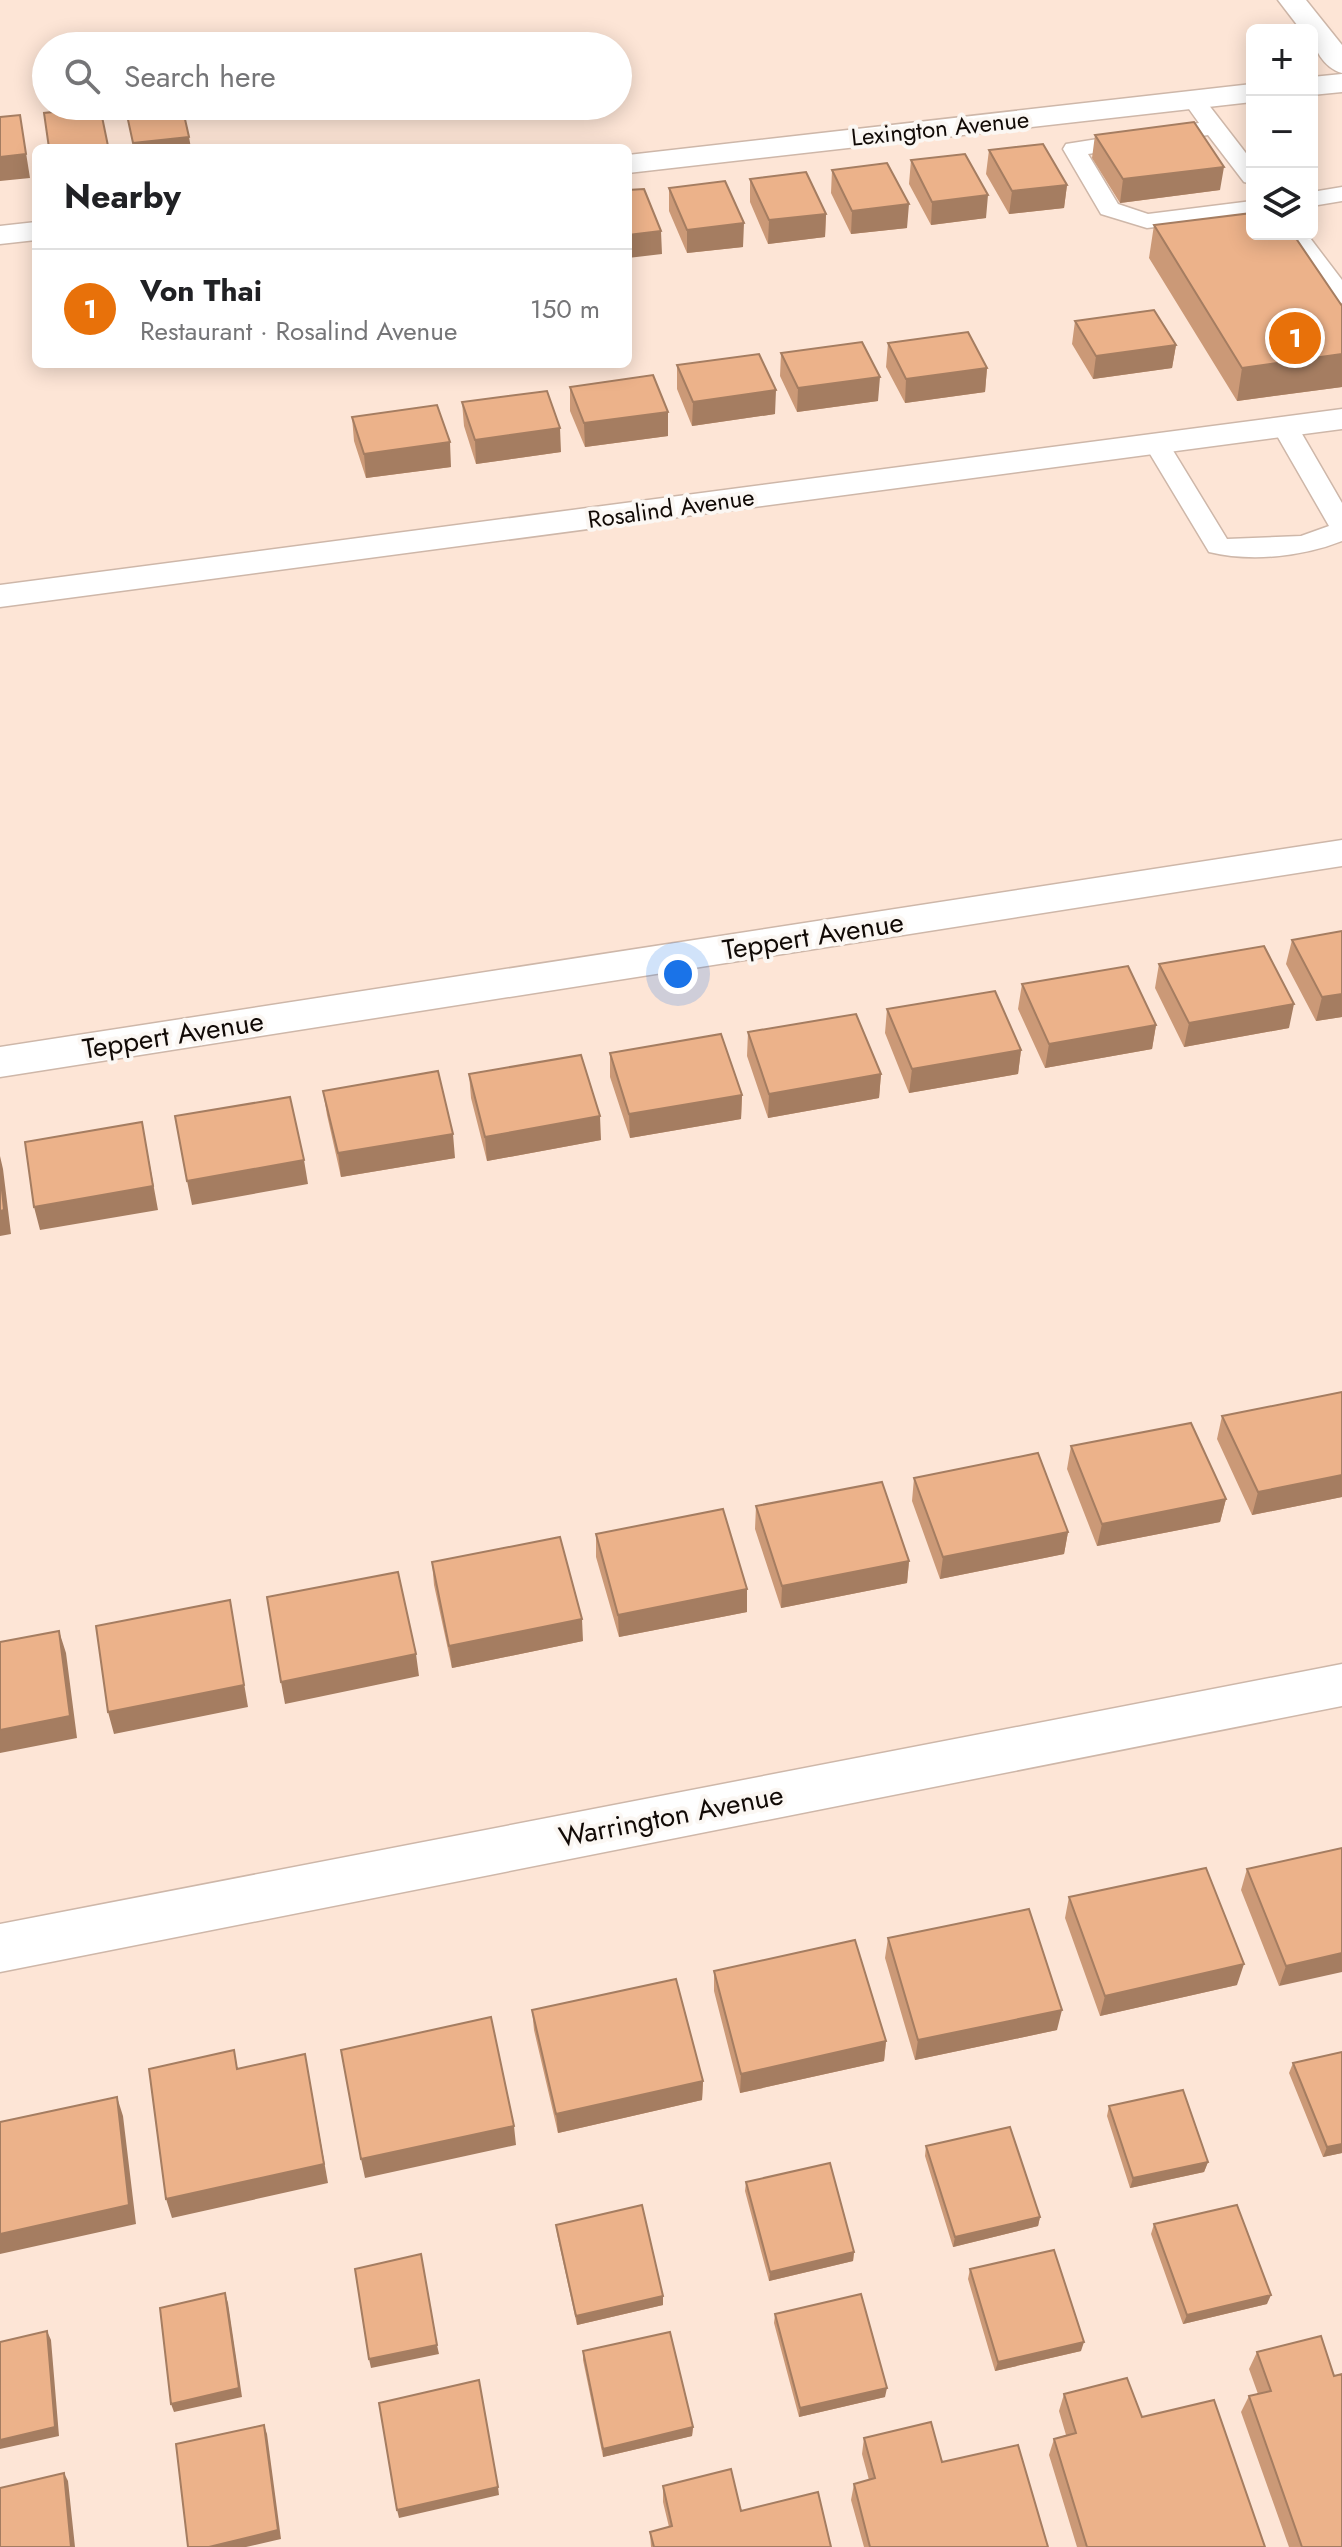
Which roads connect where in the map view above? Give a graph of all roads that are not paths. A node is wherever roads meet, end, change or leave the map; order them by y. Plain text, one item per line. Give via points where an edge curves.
1 (1292, 0) edge
2 (1342, 64) edge
3 (1342, 83) edge
4 (1318, 85) edge
5 (1246, 94) edge
6 (1193, 99) junction
7 (1214, 127) junction
8 (632, 164) edge
9 (1246, 169) edge
10 (1342, 194) edge
11 (1318, 198) edge
12 (1246, 209) edge
13 (32, 231) edge
14 (0, 235) edge
15 (1300, 240) edge
16 (1342, 296) edge
17 (1342, 419) edge
18 (1285, 427) junction
19 (1157, 444) junction
20 (1342, 527) edge
21 (0, 596) edge
22 (1342, 853) edge
23 (0, 1062) edge
24 (1342, 1685) edge
25 (0, 1948) edge

1 - 2 street
3 - 4 street
5 - 6 street, Lexington Avenue
6 - 7 lane
6 - 8 street, Lexington Avenue
7 - 9 lane
7 - 12 lane via 1074,149 1109,209 1147,221
10 - 11 lane
13 - 14 street
15 - 16 lane
17 - 18 street, Rosalind Avenue
18 - 19 street, Rosalind Avenue
18 - 20 lane
19 - 20 lane via 1218,546 1242,549 1330,539
19 - 21 street, Rosalind Avenue
22 - 23 street, Teppert Avenue
24 - 25 street, Warrington Avenue

